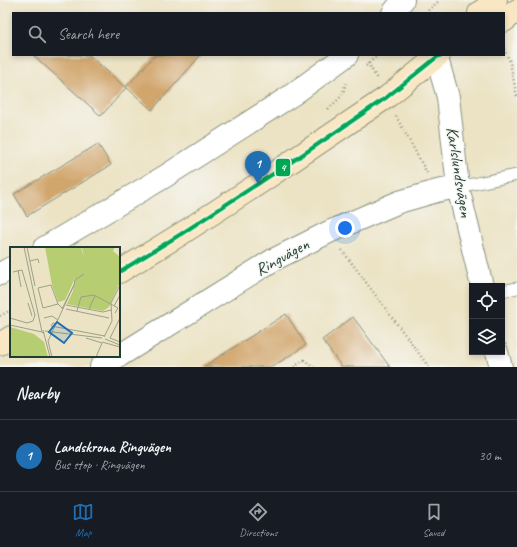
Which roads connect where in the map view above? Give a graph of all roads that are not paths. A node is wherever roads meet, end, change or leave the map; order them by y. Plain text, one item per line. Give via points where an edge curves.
1 (496, 0) edge
2 (517, 10) edge
3 (480, 12) edge
4 (505, 19) edge
5 (439, 56) edge
6 (359, 61) edge
7 (517, 175) edge
8 (458, 187) junction
9 (46, 247) edge
10 (10, 269) edge
11 (120, 271) edge
12 (0, 274) edge
13 (481, 283) edge
14 (517, 288) edge
15 (505, 290) edge
16 (10, 338) edge
17 (0, 344) edge
18 (120, 355) edge
19 (498, 355) edge
20 (117, 357) edge
21 (101, 367) edge
22 (501, 367) edge

1 - 3 main road
2 - 4 main road
5 - 8 street, Karlslundsvägen via 448,97
5 - 11 main road via 387,97 258,184
6 - 9 street via 292,95 164,177
7 - 8 lane
8 - 13 street, Karlslundsvägen
8 - 18 street, Ringvägen via 399,202 329,232 273,260
10 - 12 street
14 - 15 lane
16 - 17 main road
19 - 22 street
20 - 21 street, Ringvägen

